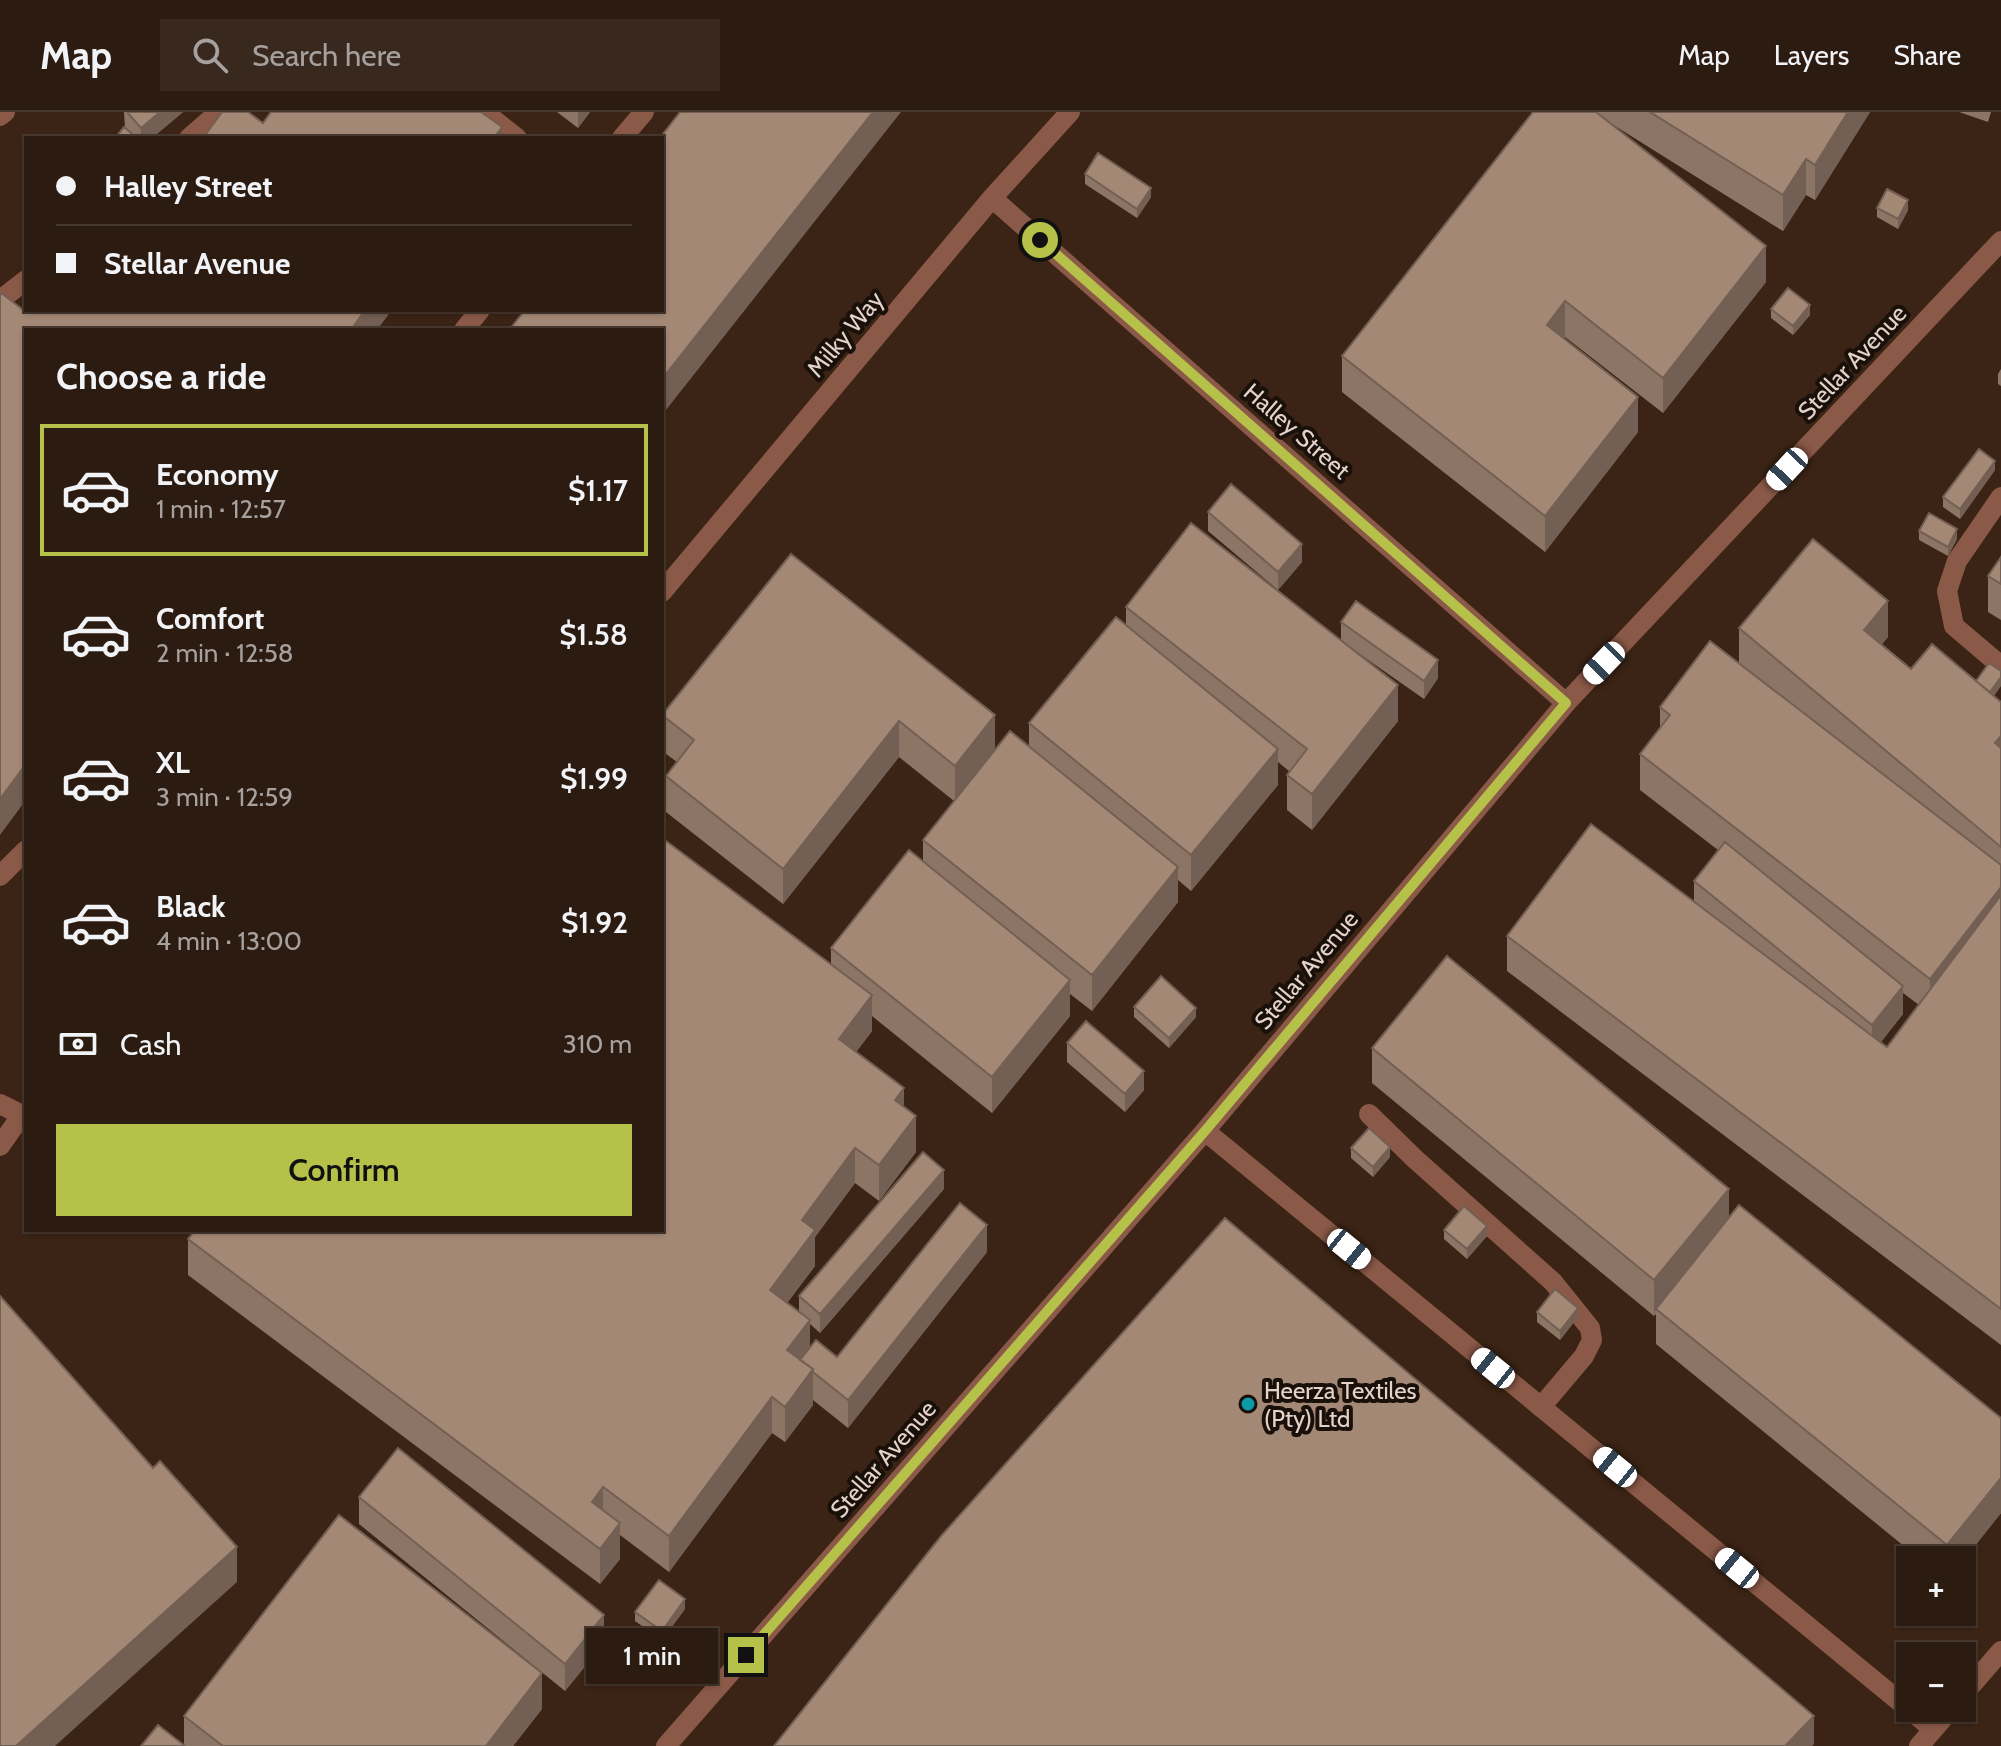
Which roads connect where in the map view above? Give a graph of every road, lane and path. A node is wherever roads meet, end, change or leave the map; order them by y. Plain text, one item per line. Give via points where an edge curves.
1 (5, 112) edge
2 (219, 112) edge
3 (484, 112) edge
4 (644, 112) edge
5 (1070, 112) edge
6 (0, 116) edge
7 (191, 136) edge
8 (514, 136) edge
9 (624, 136) edge
10 (992, 198) junction
11 (2001, 241) edge
12 (24, 282) edge
13 (0, 300) edge
14 (478, 312) edge
15 (466, 328) edge
16 (2001, 497) edge
17 (664, 590) edge
18 (2001, 666) edge
19 (1566, 703) junction
20 (24, 852) edge
21 (0, 876) edge
22 (0, 1104) edge
23 (1369, 1114) dead end
24 (24, 1116) edge
25 (1205, 1131) junction
26 (0, 1146) edge
27 (1541, 1407) junction
28 (2001, 1651) edge
29 (1976, 1680) edge
30 (1939, 1722) edge
31 (1933, 1729) junction
32 (666, 1746) edge
33 (1919, 1746) edge

1 - 6 street
2 - 7 street
3 - 8 street
4 - 9 street
5 - 10 street, Milky Way
10 - 17 street, Milky Way
10 - 19 street, Halley Street
11 - 19 street, Stellar Avenue
12 - 13 street
14 - 15 street
16 - 18 street via 1957,561 1947,591 1954,626
19 - 25 street, Stellar Avenue
20 - 21 street
22 - 24 street
23 - 27 street via 1553,1282 1590,1328 1592,1340 1584,1356
24 - 26 street
25 - 27 street
25 - 32 street, Stellar Avenue
27 - 31 street
28 - 29 street
30 - 31 street
31 - 33 street

